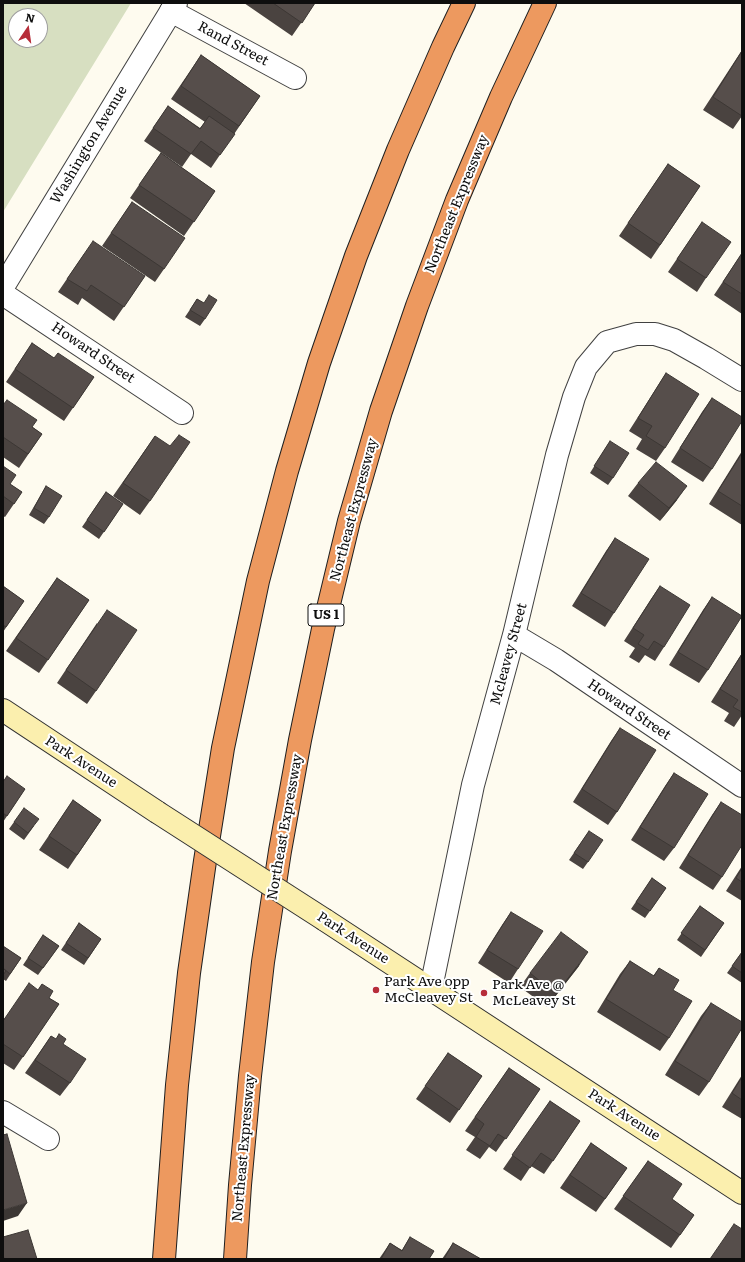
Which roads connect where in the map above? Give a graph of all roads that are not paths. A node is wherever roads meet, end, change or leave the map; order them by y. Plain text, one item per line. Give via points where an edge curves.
1 (464, 3) edge
2 (545, 3) edge
3 (173, 7) edge
4 (295, 78) dead end
5 (3, 287) edge
6 (3, 294) edge
7 (742, 380) edge
8 (182, 413) dead end
9 (514, 635) junction
10 (3, 710) edge
11 (742, 786) edge
12 (431, 988) junction
13 (3, 1112) edge
14 (48, 1139) dead end
15 (742, 1193) edge
16 (164, 1259) edge
17 (235, 1259) edge

1 - 16 highway via 398,150 356,256 319,363 258,581 223,748 190,965 176,1086
2 - 17 highway, Northeast Expressway / US 1 via 457,200 381,411 349,521 321,636 280,851 263,962 250,1076
3 - 4 street, Rand Street
3 - 5 street, Washington Avenue
6 - 8 street, Howard Street
7 - 9 street, Mcleavey Street via 674,340 655,334 636,334 607,342 586,367 574,397 557,455
9 - 11 street, Howard Street via 556,660
9 - 12 street, Mcleavey Street via 473,785
10 - 12 main road, Park Avenue, bridge
12 - 15 main road, Park Avenue
13 - 14 street

